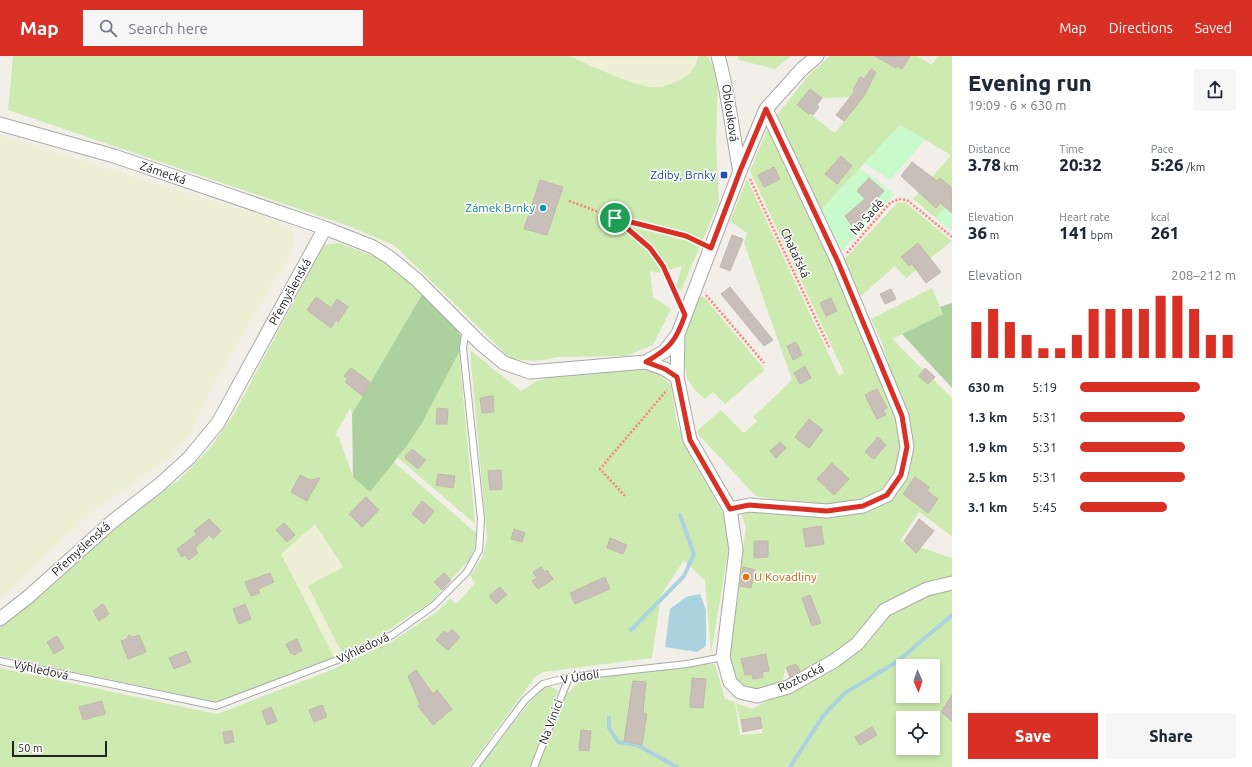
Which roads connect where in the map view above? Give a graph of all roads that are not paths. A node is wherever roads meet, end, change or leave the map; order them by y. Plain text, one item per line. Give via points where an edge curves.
1 (718, 56) edge
2 (817, 56) edge
3 (766, 109) junction
4 (0, 124) edge
5 (740, 171) junction
6 (325, 228) junction
7 (466, 328) junction
8 (678, 334) junction
9 (646, 362) junction
10 (677, 377) junction
11 (730, 509) junction
12 (952, 583) edge
13 (0, 619) edge
14 (723, 657) junction
15 (0, 661) edge
16 (569, 677) junction
17 (475, 767) edge
18 (534, 767) edge

1 - 5 street, Oblouková via 726,84
2 - 3 street
3 - 5 street
3 - 11 street via 838,262 902,416 907,447 901,475 887,495 863,506 827,511 749,505
4 - 6 street, Zámecká via 114,156
5 - 8 street
6 - 7 street via 389,257 417,280
6 - 13 street, Přemyšlenská via 218,423 190,458
7 - 9 street via 504,363 530,372
7 - 15 lane, Výhledová via 463,348 481,519 479,550 467,572 433,606 392,635 340,659 216,706
8 - 9 street via 665,351
8 - 10 street
9 - 10 street
10 - 11 street via 690,440
11 - 14 street, Roztocká via 736,550
12 - 14 street, Roztocká via 927,589 885,610 857,644 834,661 788,687 757,696 740,692 730,682
14 - 16 lane, V Údolí via 687,664
16 - 17 lane, V Údolí via 543,684 525,700
16 - 18 lane, Na Vinici

